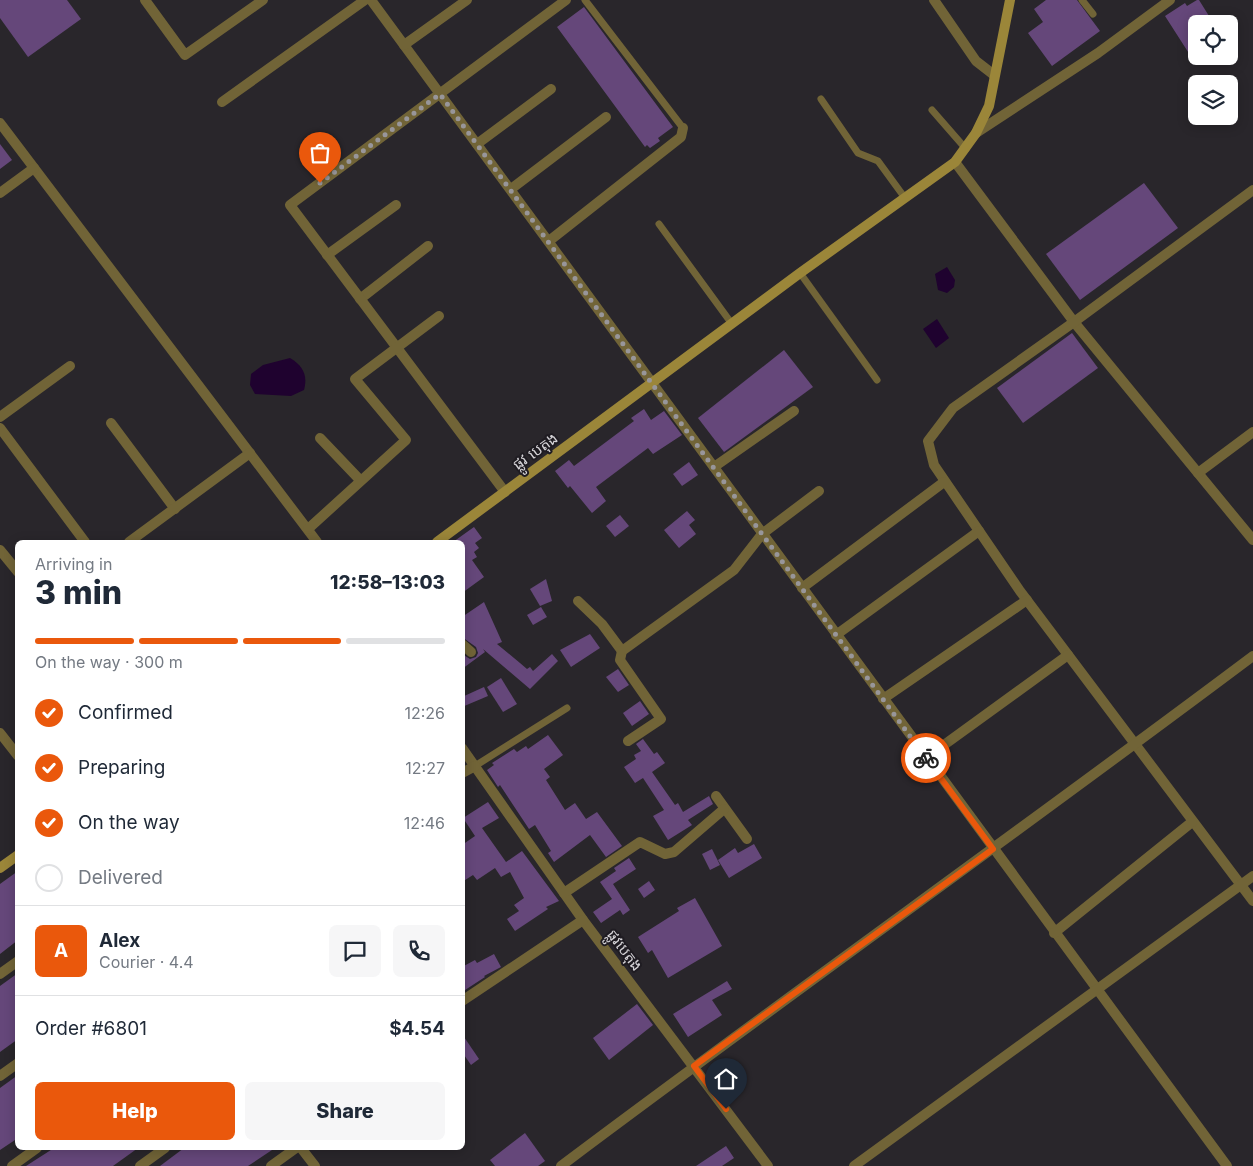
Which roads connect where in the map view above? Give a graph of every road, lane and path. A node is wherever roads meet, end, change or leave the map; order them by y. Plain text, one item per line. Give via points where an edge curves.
1 (263, 0) edge
2 (366, 0) edge
3 (371, 0) edge
4 (467, 0) edge
5 (566, 0) edge
6 (585, 0) edge
7 (934, 0) edge
8 (1010, 0) edge
9 (1082, 0) edge
10 (1170, 0) edge
11 (149, 2) edge
12 (1093, 14) dead end
13 (404, 45) junction
14 (994, 75) junction
15 (552, 88) dead end
16 (440, 94) junction
17 (821, 99) dead end
18 (222, 102) dead end
19 (932, 110) dead end
20 (606, 117) dead end
21 (0, 123) edge
22 (683, 128) joint
23 (976, 133) junction
24 (477, 144) junction
25 (966, 149) junction
26 (955, 162) junction
27 (34, 168) junction
28 (511, 189) junction
29 (1253, 190) edge
30 (0, 193) edge
31 (905, 198) junction
32 (396, 205) dead end
33 (659, 224) dead end
34 (549, 241) junction
35 (428, 246) dead end
36 (327, 255) junction
37 (800, 273) junction
38 (360, 299) junction
39 (439, 316) dead end
40 (1074, 322) junction
41 (732, 324) junction
42 (396, 347) junction
43 (70, 366) dead end
44 (877, 380) dead end
45 (652, 383) junction
46 (794, 411) dead end
47 (0, 417) edge
48 (112, 423) dead end
49 (0, 428) edge
50 (1253, 432) edge
51 (320, 438) dead end
52 (250, 453) junction
53 (714, 467) junction
54 (1198, 473) junction
55 (360, 480) junction
56 (944, 482) junction
57 (819, 491) dead end
58 (505, 492) junction
59 (175, 509) junction
60 (308, 529) junction
61 (979, 531) junction
62 (762, 534) junction
63 (84, 540) edge
64 (132, 540) edge
65 (316, 540) edge
66 (440, 540) edge
67 (1253, 540) edge
68 (0, 550) edge
69 (15, 568) edge
70 (802, 588) junction
71 (1027, 600) junction
72 (578, 601) dead end
73 (836, 635) junction
74 (465, 647) edge
75 (622, 651) junction
76 (471, 652) dead end
77 (1068, 655) junction
78 (1253, 656) edge
79 (883, 699) junction
80 (567, 708) dead end
81 (0, 733) edge
82 (628, 741) dead end
83 (1135, 745) junction
84 (15, 752) edge
85 (465, 752) edge
86 (926, 758) junction
87 (475, 766) junction
88 (465, 771) edge
89 (716, 796) dead end
90 (724, 809) junction
91 (1192, 822) junction
92 (747, 839) dead end
93 (993, 849) junction
94 (15, 857) edge
95 (0, 868) edge
96 (1253, 876) edge
97 (1240, 886) junction
98 (564, 893) junction
99 (1253, 901) edge
100 (583, 920) junction
101 (1054, 933) junction
102 (15, 963) edge
103 (0, 974) edge
104 (1096, 990) junction
105 (465, 999) edge
106 (15, 1064) edge
107 (694, 1066) junction
108 (0, 1076) edge
109 (34, 1150) edge
110 (162, 1150) edge
111 (293, 1150) edge
112 (303, 1150) edge
113 (12, 1166) edge
114 (140, 1166) edge
115 (271, 1166) edge
116 (315, 1166) edge
117 (561, 1166) edge
118 (768, 1166) edge
119 (854, 1166) edge
120 (1227, 1166) edge

1 - 11 street via 185,54
2 - 18 street
3 - 13 street
4 - 13 street
5 - 16 street
6 - 22 lane
7 - 14 street via 976,61
8 - 14 street, ផ្លូវ បេតុង
9 - 12 lane
10 - 23 street via 1098,53
13 - 16 street
14 - 23 street, ផ្លូវ បេតុង via 989,106
15 - 24 street
16 - 24 street
16 - 36 street via 290,206
17 - 31 lane via 858,153 878,161
19 - 25 lane
20 - 28 street
21 - 27 street
22 - 34 street via 681,137
23 - 25 street, ផ្លូវ បេតុង
24 - 28 street
25 - 26 street, ផ្លូវ បេតុង
26 - 31 street, ផ្លូវ បេតុង
26 - 40 street
27 - 30 street
27 - 52 street
28 - 34 street
29 - 40 street
31 - 37 street, ផ្លូវ បេតុង
32 - 36 street
33 - 41 lane
34 - 45 street
35 - 38 street
36 - 38 street
37 - 41 street, ផ្លូវ បេតុង
37 - 44 lane
38 - 42 street
39 - 42 street
40 - 54 street
40 - 56 street via 947,413 928,441 934,465
41 - 45 street, ផ្លូវ បេតុង
42 - 55 street via 355,379 406,440
42 - 58 street
43 - 47 street
45 - 53 street
45 - 58 street, ផ្លូវ បេតុង
46 - 53 street
48 - 59 street
49 - 63 street
50 - 54 street
51 - 55 street
52 - 59 street
52 - 60 street
53 - 62 street
54 - 67 street
55 - 60 street
56 - 61 street
56 - 70 street
57 - 62 street
58 - 66 street, ផ្លូវ បេតុង
59 - 64 street
60 - 65 street
61 - 71 street
61 - 73 street
62 - 70 street
62 - 75 street via 734,570
68 - 69 street
70 - 73 street
71 - 77 street
71 - 79 street
72 - 75 street via 602,624
73 - 79 street
74 - 76 street
75 - 82 street via 620,660 661,719
77 - 83 street
77 - 86 street
78 - 83 street
79 - 86 street
80 - 87 lane
81 - 84 street
83 - 91 street
83 - 93 street
85 - 87 street, ផ្លូវបេតុង
86 - 93 street
87 - 88 street
87 - 98 street, ផ្លូវបេតុង
89 - 90 street
90 - 92 street
90 - 98 street via 674,852 665,854 640,842
91 - 97 street
91 - 101 street
93 - 101 street
93 - 107 street
94 - 95 street
96 - 97 street
97 - 99 street
97 - 104 street
98 - 100 street, ផ្លូវបេតុង
100 - 105 street
100 - 107 street, ផ្លូវបេតុង
101 - 104 street
102 - 103 street
104 - 119 street
104 - 120 street
106 - 108 street
107 - 117 street
107 - 118 street, ផ្លូវបេតុង
109 - 113 street
110 - 114 street
111 - 115 street
112 - 116 street

